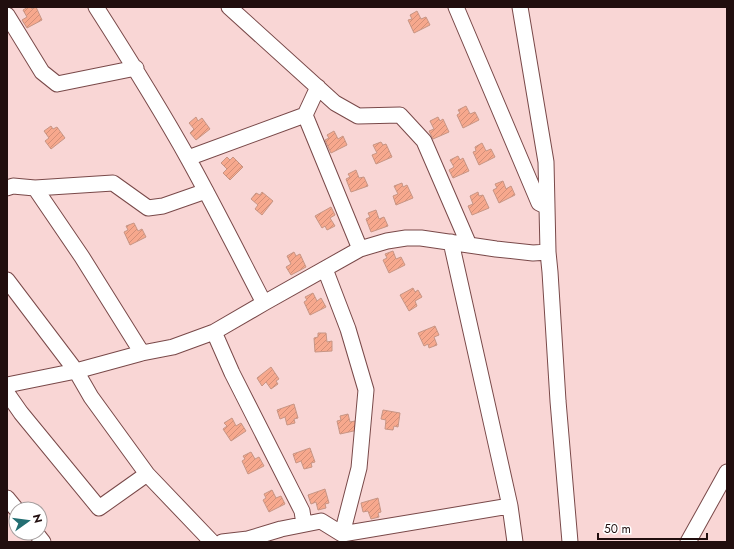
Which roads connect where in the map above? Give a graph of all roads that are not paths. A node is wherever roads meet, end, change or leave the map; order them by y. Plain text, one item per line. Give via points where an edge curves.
1 (96, 7) edge
2 (229, 7) edge
3 (456, 7) edge
4 (520, 7) edge
5 (7, 15) edge
6 (136, 68) junction
7 (318, 87) junction
8 (305, 115) junction
9 (188, 158) junction
10 (7, 188) edge
11 (35, 188) junction
12 (206, 191) junction
13 (547, 207) junction
14 (451, 242) junction
15 (469, 245) junction
16 (360, 249) junction
17 (548, 252) junction
18 (325, 269) junction
19 (7, 280) edge
20 (264, 302) junction
21 (214, 332) junction
22 (142, 353) junction
23 (76, 371) junction
24 (7, 385) edge
25 (7, 393) edge
26 (727, 472) edge
27 (146, 474) junction
28 (510, 506) junction
29 (304, 524) junction
30 (342, 534) junction
31 (249, 540) edge
32 (212, 542) edge
33 (222, 542) edge
34 (515, 542) edge
35 (570, 542) edge
36 (688, 542) edge

1 - 6 street
2 - 7 street
3 - 13 street via 539,203
4 - 13 street via 546,162
5 - 6 street via 42,72 57,84
6 - 9 street
7 - 8 street
7 - 15 street via 335,103 358,116 400,115 424,141
8 - 9 street
8 - 16 street
9 - 12 street
10 - 11 street
11 - 12 street via 113,183 148,208 163,206
11 - 22 street
12 - 20 street
13 - 17 street
14 - 15 street
14 - 16 street via 406,238
14 - 28 street
15 - 17 street
16 - 18 street
17 - 35 street
18 - 20 street
18 - 30 street via 348,329 366,390 359,468
19 - 23 street
20 - 21 street
21 - 22 street via 173,347
21 - 29 street via 302,511
22 - 23 street
23 - 24 street
23 - 27 street via 91,397
25 - 27 street via 99,508
26 - 36 street
27 - 32 street
28 - 30 street
28 - 34 street
29 - 30 street via 320,521
29 - 31 street
31 - 33 street

